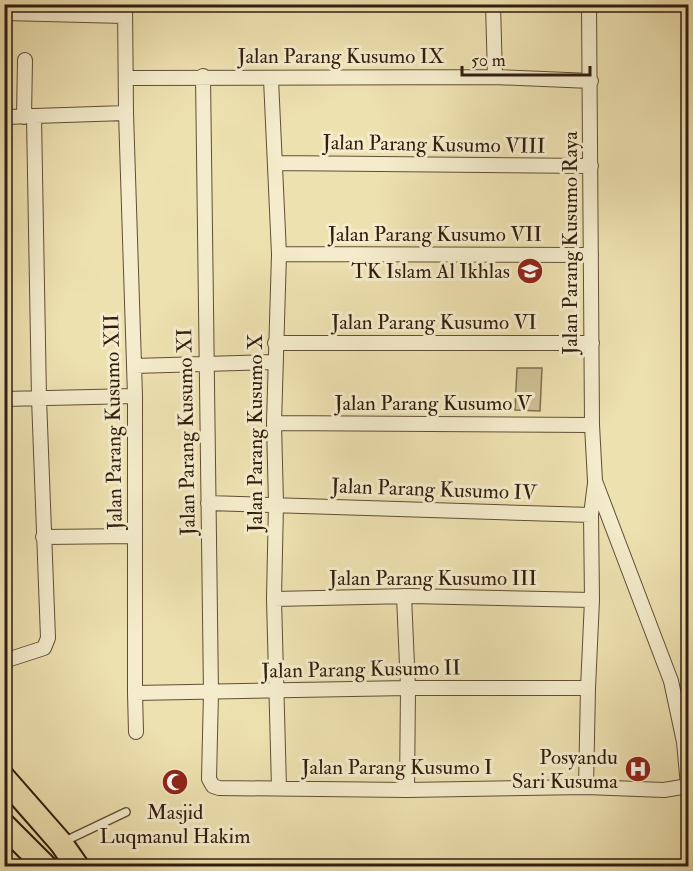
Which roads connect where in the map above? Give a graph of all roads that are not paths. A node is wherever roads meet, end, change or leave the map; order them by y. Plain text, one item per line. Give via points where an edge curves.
1 (493, 4) edge
2 (589, 4) edge
3 (125, 10) edge
4 (4, 12) edge
5 (25, 60) dead end
6 (203, 76) junction
7 (495, 77) junction
8 (127, 78) junction
9 (271, 79) junction
10 (591, 81) junction
11 (126, 113) junction
12 (4, 117) edge
13 (29, 117) junction
14 (276, 163) junction
15 (591, 166) junction
16 (279, 254) junction
17 (591, 255) junction
18 (275, 343) junction
19 (592, 343) junction
20 (275, 362) junction
21 (207, 364) junction
22 (134, 366) junction
23 (135, 396) junction
24 (39, 398) junction
25 (4, 399) edge
26 (274, 423) junction
27 (592, 425) junction
28 (595, 481) junction
29 (208, 503) junction
30 (276, 504) junction
31 (591, 515) junction
32 (43, 537) junction
33 (135, 537) junction
34 (404, 596) junction
35 (274, 599) junction
36 (592, 600) junction
37 (4, 661) edge
38 (408, 688) junction
39 (588, 688) junction
40 (277, 692) junction
41 (135, 693) junction
42 (211, 693) junction
43 (136, 732) dead end
44 (4, 778) edge
45 (213, 786) joint
46 (688, 786) edge
47 (586, 787) junction
48 (279, 788) junction
49 (407, 790) junction
50 (126, 812) dead end
51 (4, 825) edge
52 (62, 843) junction
53 (45, 867) edge
54 (77, 867) edge

1 - 7 street
2 - 10 street, Jalan Parang Kusumo Raya
3 - 4 street
3 - 8 street, Jalan Parang Kusumo XII
5 - 13 street
6 - 8 street, Jalan Parang Kusumo IX
6 - 9 street, Jalan Parang Kusumo IX
6 - 21 street, Jalan Parang Kusumo XI
7 - 9 street, Jalan Parang Kusumo IX
7 - 10 street, Jalan Parang Kusumo IX
8 - 11 street, Jalan Parang Kusumo XII
9 - 14 street, Jalan Parang Kusumo X
10 - 15 street, Jalan Parang Kusumo Raya
11 - 13 street
11 - 22 street, Jalan Parang Kusumo XII
12 - 13 street
13 - 24 street
14 - 15 street, Jalan Parang Kusumo VIII
14 - 16 street, Jalan Parang Kusumo X
15 - 17 street, Jalan Parang Kusumo Raya
16 - 17 street, Jalan Parang Kusumo VII
16 - 18 street, Jalan Parang Kusumo X
17 - 19 street, Jalan Parang Kusumo Raya
18 - 19 street, Jalan Parang Kusumo VI
18 - 20 street, Jalan Parang Kusumo X
19 - 27 street, Jalan Parang Kusumo Raya
20 - 21 street
20 - 26 street, Jalan Parang Kusumo X
21 - 22 street
21 - 29 street, Jalan Parang Kusumo XI
22 - 23 street, Jalan Parang Kusumo XII
23 - 24 street
23 - 33 street, Jalan Parang Kusumo XII
24 - 25 street
24 - 32 street
26 - 27 street, Jalan Parang Kusumo V
26 - 30 street, Jalan Parang Kusumo X
27 - 28 street, Jalan Parang Kusumo Raya
28 - 31 street, Jalan Parang Kusumo Raya
28 - 46 street, Jalan Parang Kusumo Raya via 671,681 684,742
29 - 30 street, Jalan Parang Kusumo IV
29 - 42 street, Jalan Parang Kusumo XI
30 - 31 street, Jalan Parang Kusumo IV
30 - 35 street, Jalan Parang Kusumo X
31 - 36 street, Jalan Parang Kusumo Raya
32 - 33 street
32 - 37 street via 48,638 44,648
33 - 41 street, Jalan Parang Kusumo XII
34 - 35 street, Jalan Parang Kusumo III
34 - 36 street, Jalan Parang Kusumo III
34 - 38 street
35 - 40 street, Jalan Parang Kusumo X
36 - 39 street, Jalan Parang Kusumo Raya
38 - 39 street, Jalan Parang Kusumo II
38 - 40 street, Jalan Parang Kusumo II
38 - 49 street
39 - 47 street, Jalan Parang Kusumo Raya
40 - 42 street, Jalan Parang Kusumo II
40 - 48 street, Jalan Parang Kusumo X
41 - 42 street, Jalan Parang Kusumo II
41 - 43 street, Jalan Parang Kusumo XII
42 - 45 street, Jalan Parang Kusumo XI via 209,778
44 - 52 main road
45 - 48 street, Jalan Parang Kusumo I
46 - 47 street, Jalan Parang Kusumo I via 664,790
47 - 49 street, Jalan Parang Kusumo I
48 - 49 street, Jalan Parang Kusumo I
50 - 52 lane
51 - 53 main road
52 - 54 main road

